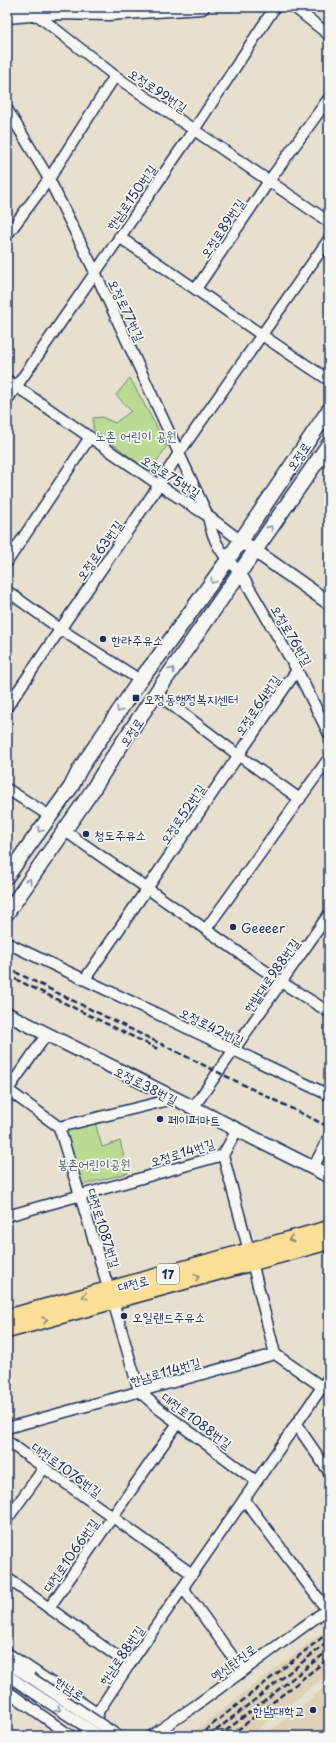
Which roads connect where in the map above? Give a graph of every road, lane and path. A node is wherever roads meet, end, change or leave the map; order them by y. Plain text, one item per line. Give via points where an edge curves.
1 (86, 7) edge
2 (131, 7) edge
3 (202, 7) edge
4 (275, 7) edge
5 (294, 7) edge
6 (54, 12) junction
7 (109, 13) junction
8 (36, 14) junction
9 (7, 16) edge
10 (329, 35) edge
11 (115, 76) junction
12 (329, 98) edge
13 (7, 109) edge
14 (194, 130) junction
15 (49, 179) junction
16 (269, 181) junction
17 (329, 222) edge
18 (7, 235) edge
19 (119, 237) junction
20 (329, 239) edge
21 (95, 272) junction
22 (196, 289) junction
23 (261, 336) junction
24 (7, 380) edge
25 (329, 380) edge
26 (17, 386) junction
27 (7, 400) edge
28 (329, 410) edge
29 (90, 437) junction
30 (329, 444) edge
31 (179, 453) junction
32 (159, 485) junction
33 (208, 516) junction
34 (241, 541) junction
35 (254, 551) junction
36 (227, 561) junction
37 (7, 562) edge
38 (240, 572) junction
39 (7, 592) edge
40 (329, 603) edge
41 (60, 629) junction
42 (297, 670) junction
43 (140, 680) junction
44 (156, 693) junction
45 (7, 707) edge
46 (329, 734) edge
47 (238, 755) junction
48 (329, 758) edge
49 (7, 789) edge
50 (300, 799) junction
51 (50, 816) junction
52 (65, 831) junction
53 (7, 876) edge
54 (147, 888) junction
55 (7, 913) edge
56 (329, 914) edge
57 (206, 929) junction
58 (7, 944) edge
59 (85, 979) junction
60 (281, 982) junction
61 (329, 1012) edge
62 (7, 1014) edge
63 (46, 1034) junction
64 (234, 1051) junction
65 (7, 1090) edge
66 (329, 1095) edge
67 (174, 1099) junction
68 (193, 1108) junction
69 (59, 1127) junction
70 (236, 1130) junction
71 (329, 1137) edge
72 (223, 1155) junction
73 (313, 1168) junction
74 (329, 1176) edge
75 (80, 1195) junction
76 (7, 1216) edge
77 (329, 1229) edge
78 (329, 1241) edge
79 (251, 1257) junction
80 (111, 1295) junction
81 (7, 1318) edge
82 (7, 1330) edge
83 (275, 1354) junction
84 (329, 1377) edge
85 (322, 1387) junction
86 (140, 1392) junction
87 (178, 1423) junction
88 (296, 1424) junction
89 (7, 1428) edge
90 (7, 1441) edge
91 (44, 1468) junction
92 (329, 1472) edge
93 (256, 1482) junction
94 (244, 1499) junction
95 (112, 1517) junction
96 (7, 1519) edge
97 (192, 1574) junction
98 (7, 1578) edge
99 (183, 1588) junction
100 (49, 1608) junction
101 (328, 1609) edge
102 (7, 1653) edge
103 (7, 1663) edge
104 (129, 1665) junction
105 (243, 1671) junction
106 (7, 1675) edge
107 (28, 1683) junction
108 (7, 1691) edge
109 (98, 1714) junction
110 (71, 1736) edge
111 (82, 1736) edge
112 (100, 1736) edge
113 (118, 1736) edge
114 (150, 1736) edge

1 - 6 street
2 - 7 street
3 - 7 main road
4 - 14 street, 한남로150번길
5 - 10 street
6 - 7 main road
6 - 8 main road
8 - 9 main road
8 - 11 street, 오정로99번길
11 - 14 street, 오정로99번길
11 - 15 street
12 - 16 street
13 - 15 street, 오정로77번길
14 - 16 street, 오정로99번길
14 - 19 street, 한남로150번길
15 - 18 street
15 - 21 street, 오정로77번길
16 - 17 street, 오정로99번길
16 - 22 street, 오정로89번길
19 - 21 street, 한남로150번길
19 - 22 street
20 - 23 street
21 - 26 street, 한남로150번길
21 - 31 street, 오정로77번길
22 - 23 street
23 - 25 street
23 - 31 street
24 - 26 street, 오정로75번길
26 - 27 street, 한남로150번길
26 - 29 street, 오정로75번길
28 - 34 main road, 오정로
29 - 32 street, 오정로75번길
29 - 37 street
35 -> 30 main road, 오정로
31 - 32 street, 오정로63번길
31 - 33 street, 오정로77번길
32 - 33 street, 오정로75번길
32 - 41 street, 오정로63번길
33 - 34 street, 오정로75번길
33 - 36 street, 오정로77번길 via 211,532
34 - 35 street
34 - 36 main road, 오정로
35 - 38 main road, 오정로
35 - 40 street
36 - 38 street, 오정로76번길
36 -> 43 main road, 오정로
38 - 42 street, 오정로76번길
44 -> 38 main road, 오정로
39 - 41 street
41 - 43 street
41 - 45 street, 오정로63번길
42 - 46 street, 오정로76번길
42 - 47 street, 오정로64번길
43 -> 51 main road, 오정로
44 - 47 street, 오정로64번길
44 - 52 main road, 오정로
47 - 50 street, 오정로64번길
47 - 54 street, 오정로52번길
48 - 50 street
49 - 51 street
50 - 57 street
51 -> 53 main road, 오정로
52 - 54 street
55 -> 52 main road, 오정로
54 - 57 street
54 - 59 street
56 - 60 street, 한밭대로988번길
57 - 60 street
58 - 59 street, 오정로42번길
59 - 64 street, 오정로42번길
60 - 61 street
60 - 64 street, 한밭대로988번길
62 - 63 street, 오정로38번길
63 - 65 street
63 - 67 street, 오정로38번길
64 - 66 street, 오정로42번길
64 - 68 street, 한밭대로988번길
65 - 69 street
67 - 68 street, 오정로38번길
67 - 69 street
68 - 70 street, 오정로38번길
69 - 75 street, 대전로1087번길
70 - 72 street, 오정로14번길
70 - 73 street, 오정로38번길
71 - 73 street
72 - 75 street, 오정로14번길
72 - 79 street
73 - 74 street, 오정로38번길
75 - 76 street, 오정로14번길
75 - 80 street, 대전로1087번길
77 -> 79 main road, 대전로 / 17
78 - 79 main road, 대전로 / 17
79 - 80 main road, 대전로 / 17
79 - 83 street
80 -> 81 main road, 대전로 / 17
82 -> 80 main road, 대전로 / 17
80 - 86 street, 대전로1088번길
83 - 85 street
83 - 86 street, 한남로114번길
84 - 85 street, 한남로88번길
85 - 88 street, 한남로88번길
86 - 87 street, 대전로1088번길
86 - 89 street, 한남로114번길
87 - 93 street, 대전로1088번길
87 - 95 street
88 - 92 street
88 - 93 street, 한남로88번길
90 - 91 street, 대전로1076번길
91 - 95 street, 대전로1076번길
91 - 96 street
93 - 94 street, 한남로88번길
94 - 97 street, 한남로88번길
94 - 101 street
95 - 97 street, 대전로1076번길
95 - 100 street, 대전로1066번길
97 - 99 street, 한남로88번길
98 - 100 street, 대전로1066번길
99 - 104 street, 한남로88번길
99 - 105 street
100 - 104 street, 대전로1066번길
101 - 105 street, 옛신탄진로
102 - 109 street
103 - 107 street, 한남로
104 - 109 street, 한남로88번길
105 - 114 street, 옛신탄진로
106 - 107 street, 한남로
107 -> 112 street, 한남로, bridge
107 - 113 street, 한남로, bridge
108 - 110 street
109 - 111 street, 한남로88번길

